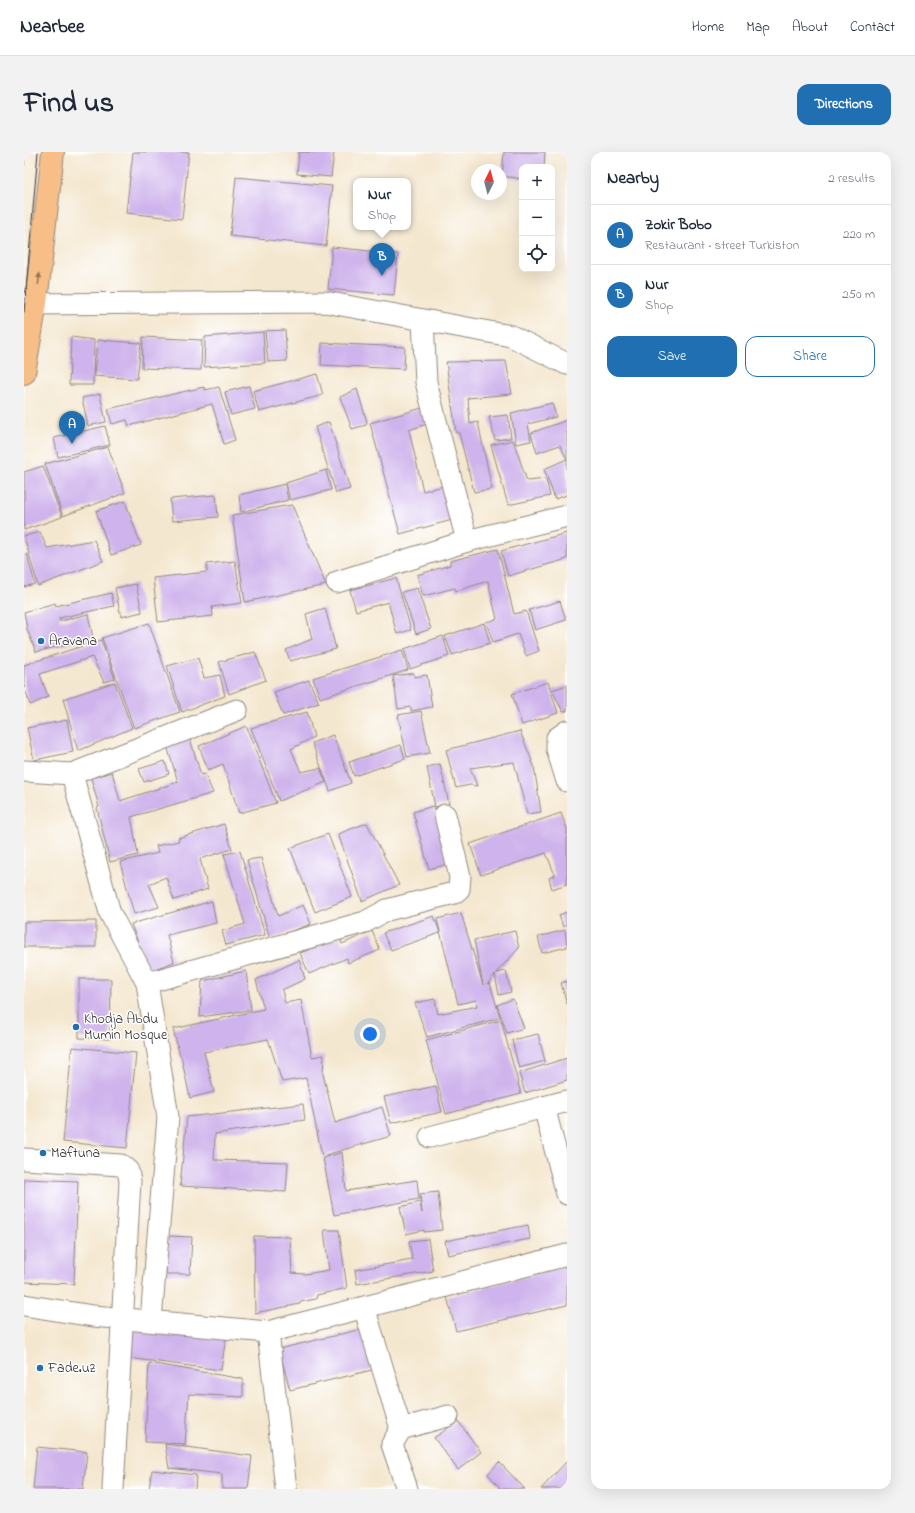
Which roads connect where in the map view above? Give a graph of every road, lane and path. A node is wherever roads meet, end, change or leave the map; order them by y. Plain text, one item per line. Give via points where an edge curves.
1 (53, 152) edge
2 (30, 303) edge
3 (423, 320) junction
4 (567, 364) edge
5 (24, 373) edge
6 (567, 516) edge
7 (467, 541) junction
8 (337, 582) dead end
9 (238, 710) dead end
10 (567, 732) edge
11 (24, 771) edge
12 (72, 774) junction
13 (567, 781) edge
14 (445, 815) dead end
15 (146, 983) junction
16 (567, 1101) edge
17 (544, 1107) junction
18 (430, 1137) dead end
19 (24, 1159) edge
20 (567, 1194) edge
21 (567, 1255) edge
22 (24, 1305) edge
23 (364, 1308) junction
24 (122, 1317) junction
25 (151, 1320) junction
26 (268, 1332) junction
27 (448, 1416) dead end
28 (401, 1429) junction
29 (113, 1489) edge
30 (286, 1489) edge
31 (407, 1489) edge

2 -> 1 main road
2 - 3 street via 325,302
2 - 5 main road
3 - 4 street via 511,336
3 - 7 street via 426,382
6 - 7 street
7 - 8 street
9 - 12 street
10 - 13 street via 557,738 557,749
11 - 12 street
12 - 15 street via 110,913
14 - 15 street via 460,877 459,888 454,893 387,910 365,922
15 - 25 street via 168,1117
16 - 17 street
17 - 18 street
17 - 20 street
19 - 24 street via 121,1166 128,1171 130,1181
21 - 23 street
22 - 24 street via 93,1316
23 - 26 street
23 - 28 street
24 - 25 street
24 - 29 street
25 - 26 street
26 - 30 street
27 - 28 street
28 - 31 street via 392,1444

